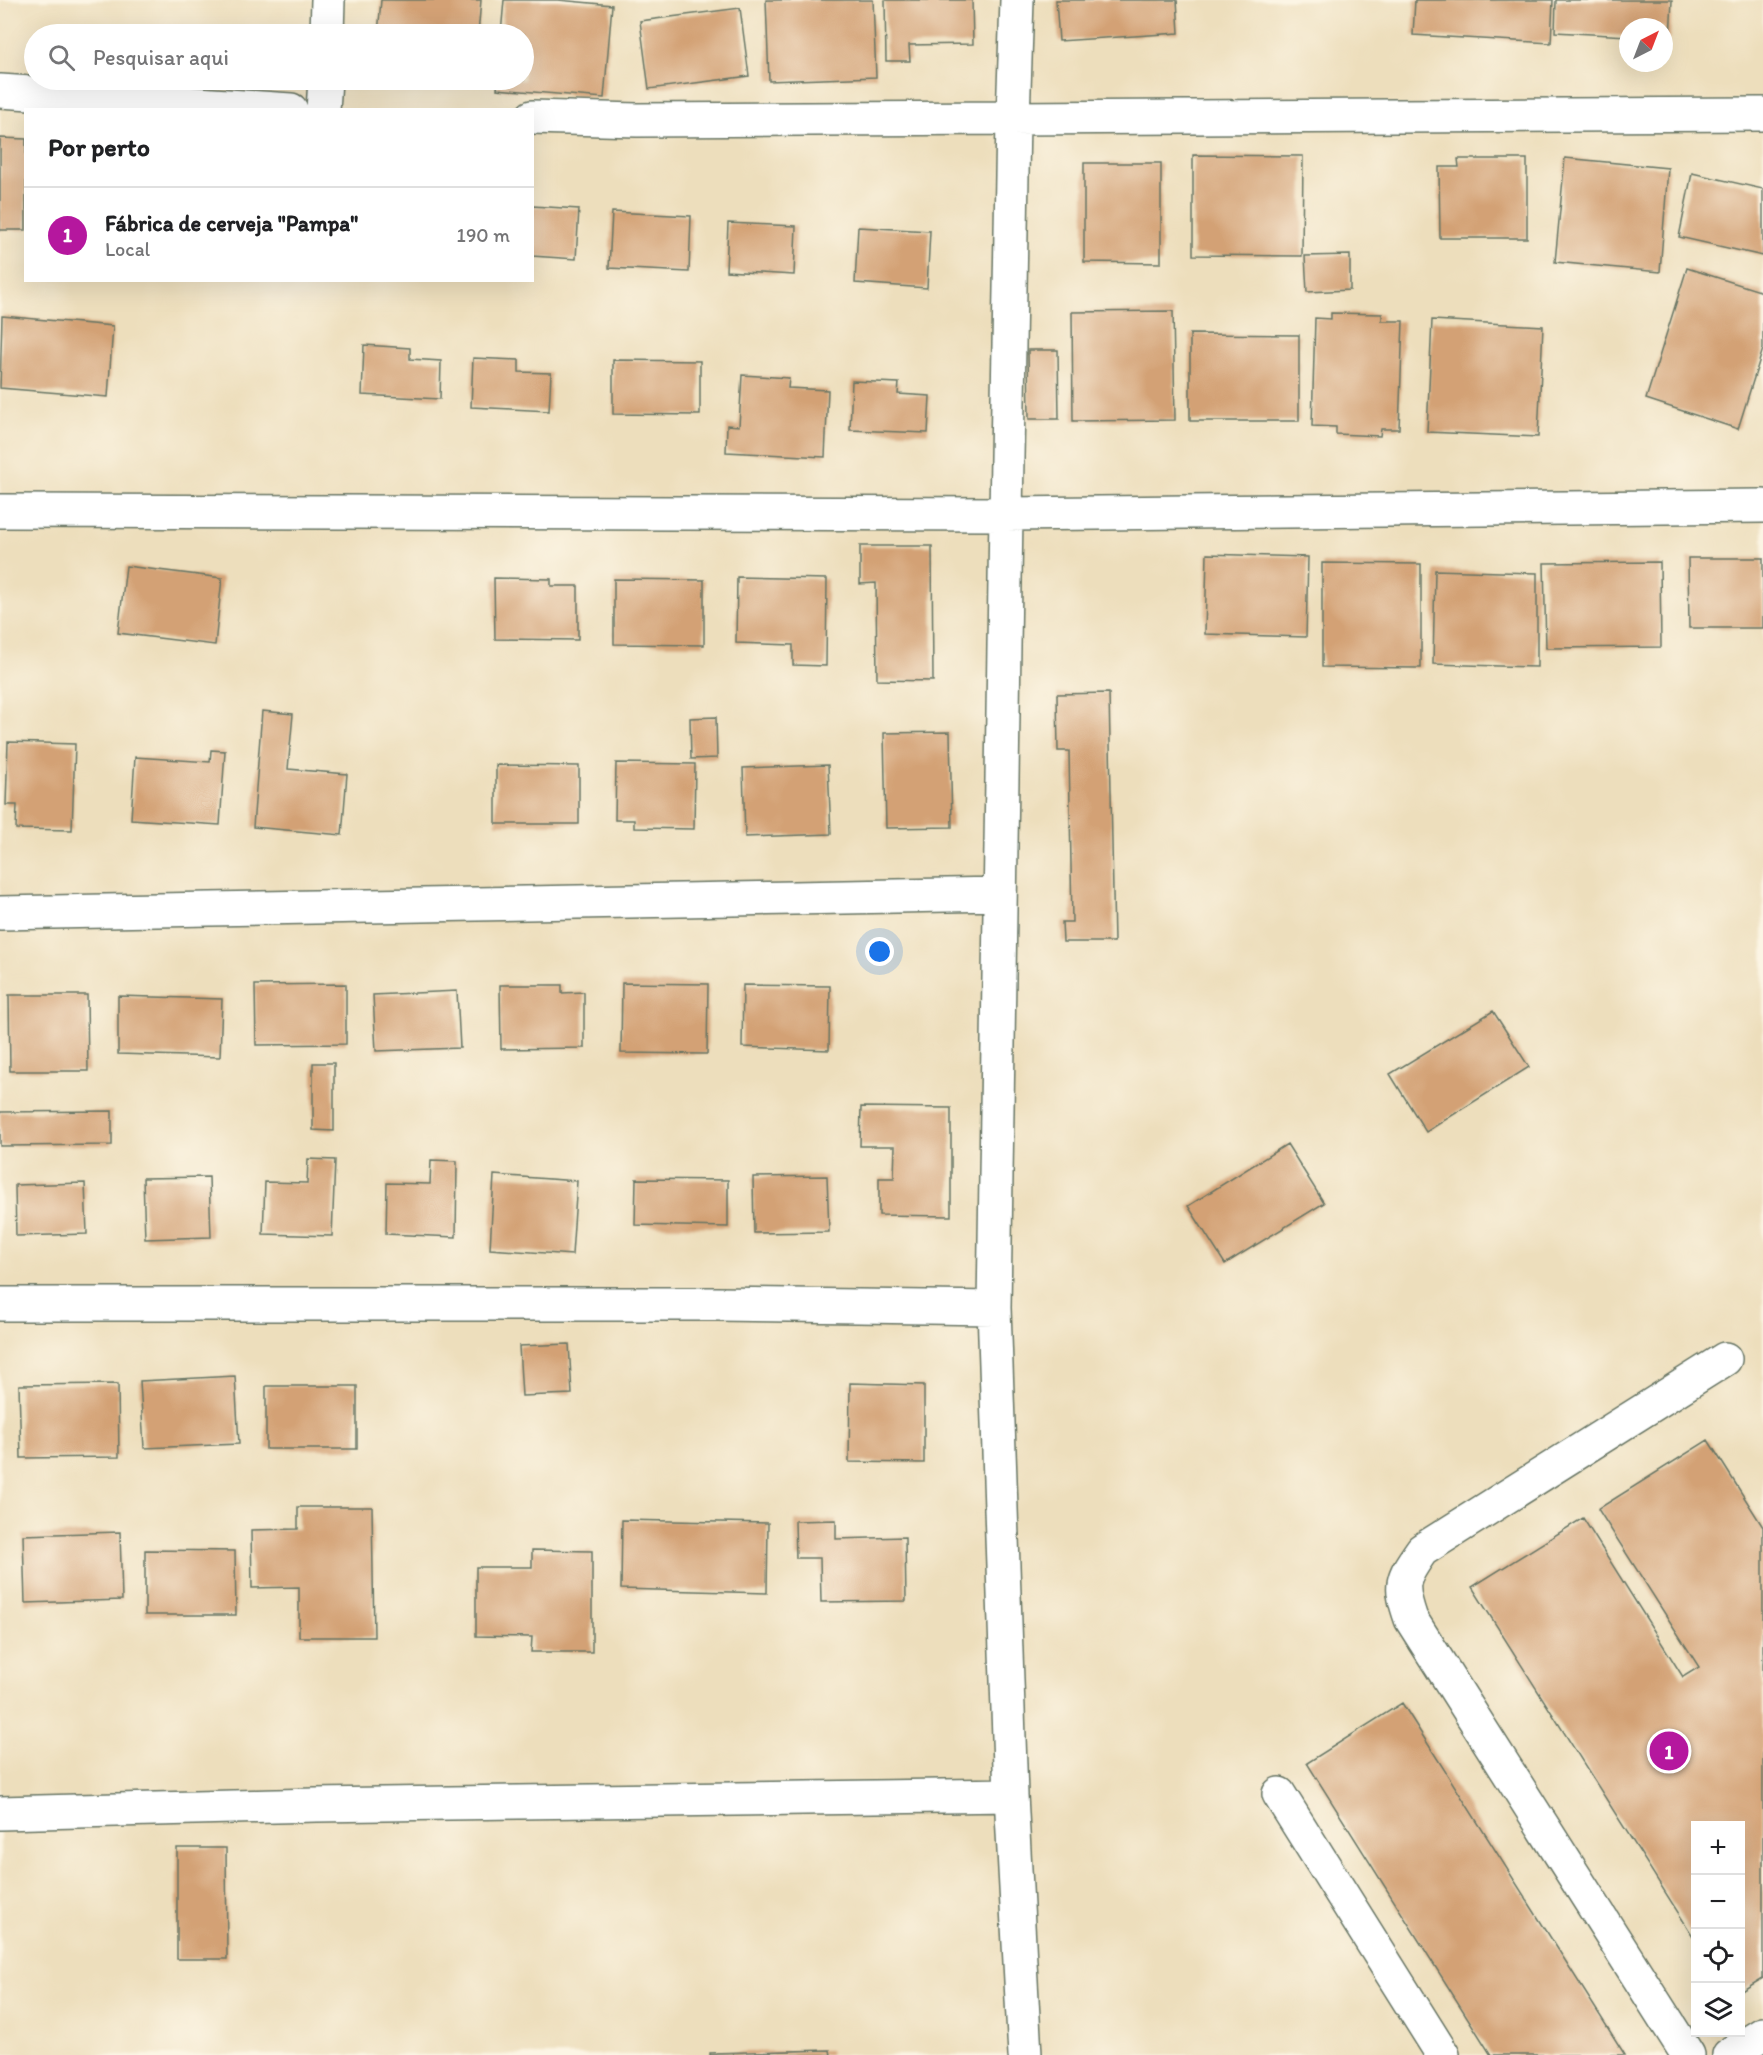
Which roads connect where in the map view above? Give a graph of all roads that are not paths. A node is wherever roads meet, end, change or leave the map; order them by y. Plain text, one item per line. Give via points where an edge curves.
1 (328, 0) edge
2 (1017, 0) edge
3 (327, 24) edge
4 (324, 90) edge
5 (0, 91) edge
6 (260, 108) edge
7 (323, 108) edge
8 (1763, 114) edge
9 (534, 117) edge
10 (1013, 119) junction
11 (1763, 506) edge
12 (0, 511) edge
13 (1006, 514) junction
14 (999, 894) junction
15 (0, 913) edge
16 (0, 1304) edge
17 (994, 1308) junction
18 (1725, 1359) dead end
19 (1280, 1794) dead end
20 (1011, 1795) junction
21 (0, 1814) edge
22 (1763, 2034) edge
23 (1025, 2055) edge
24 (1443, 2055) edge
25 (1688, 2055) edge
26 (1730, 2055) edge

1 - 3 street
2 - 10 street
4 - 7 street
5 - 6 street
8 - 10 street
9 - 10 street
10 - 13 street
11 - 13 street
12 - 13 street
13 - 14 street
14 - 15 street
14 - 17 street
16 - 17 street
17 - 20 street
18 - 25 street via 1422,1550 1408,1570 1402,1592 1411,1619
19 - 24 street
20 - 21 street via 316,1805
20 - 23 street
22 - 26 street

